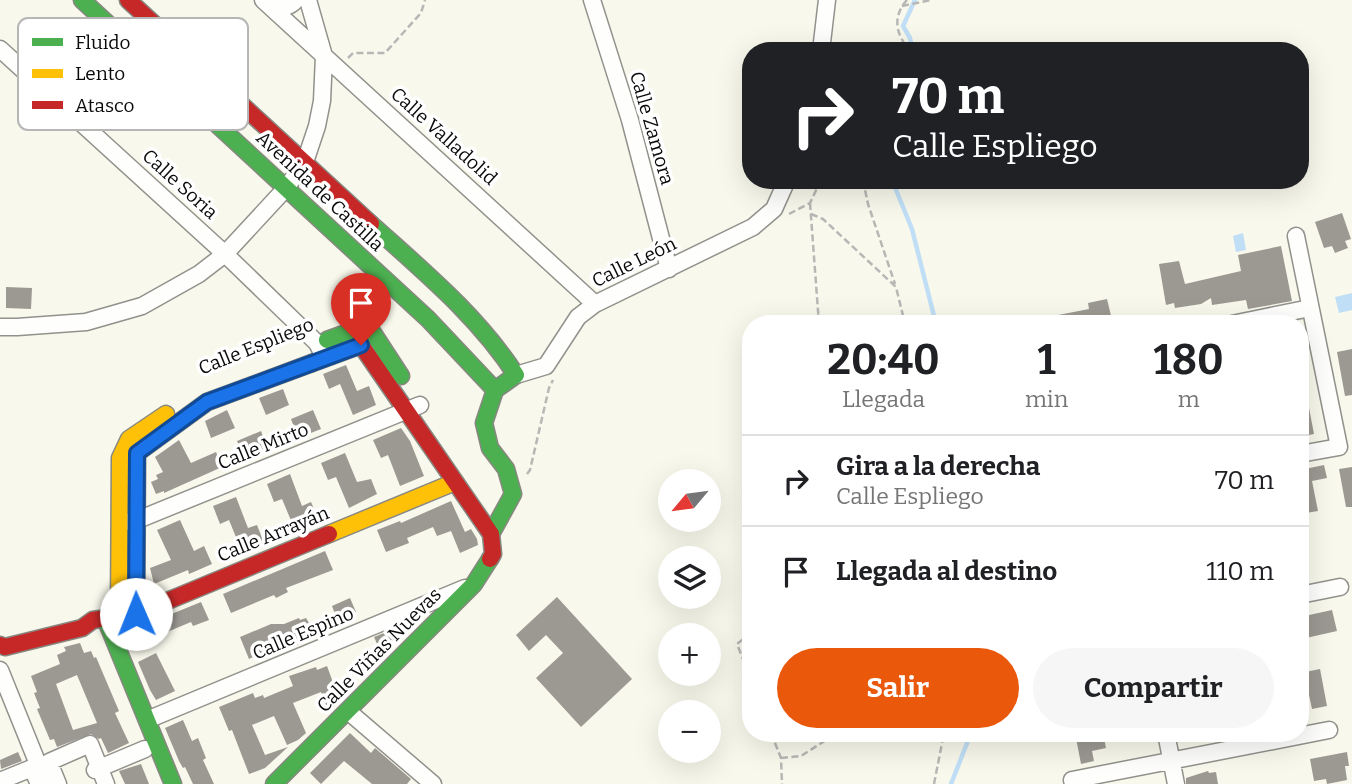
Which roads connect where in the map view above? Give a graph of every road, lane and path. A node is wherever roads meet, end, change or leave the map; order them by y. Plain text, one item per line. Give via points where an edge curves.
1 (82, 0) edge
2 (128, 0) edge
3 (296, 0) edge
4 (308, 0) edge
5 (425, 0) edge
6 (592, 0) edge
7 (828, 0) edge
8 (907, 0) edge
9 (931, 0) edge
10 (268, 4) edge
11 (902, 6) junction
12 (102, 18) edge
13 (148, 18) edge
14 (822, 42) edge
15 (903, 42) edge
16 (0, 49) edge
17 (324, 56) junction
18 (18, 65) edge
19 (337, 68) junction
20 (248, 110) edge
21 (89, 130) edge
22 (223, 130) edge
23 (305, 162) junction
24 (286, 188) junction
25 (783, 189) edge
26 (817, 189) edge
27 (865, 189) edge
28 (810, 203) junction
29 (811, 214) junction
30 (787, 215) dead end
31 (1296, 236) dead end
32 (225, 254) junction
33 (669, 269) junction
34 (896, 287) junction
35 (596, 303) junction
36 (1310, 308) junction
37 (818, 315) edge
38 (903, 315) edge
39 (1276, 315) edge
40 (0, 327) edge
41 (316, 350) junction
42 (281, 357) dead end
43 (516, 375) junction
44 (555, 376) dead end
45 (495, 390) junction
46 (413, 407) junction
47 (1309, 452) edge
48 (461, 479) junction
49 (513, 494) junction
50 (127, 522) junction
51 (494, 528) junction
52 (474, 584) junction
53 (1340, 587) dead end
54 (1309, 592) edge
55 (136, 614) junction
56 (106, 618) junction
57 (0, 634) edge
58 (742, 640) edge
59 (0, 645) edge
60 (742, 656) edge
61 (0, 670) edge
62 (349, 712) junction
63 (147, 720) junction
64 (1329, 730) dead end
65 (1309, 734) edge
66 (774, 742) edge
67 (823, 742) edge
68 (942, 742) edge
69 (1168, 742) edge
70 (1268, 742) edge
71 (145, 749) junction
72 (780, 758) junction
73 (1171, 761) junction
74 (97, 769) junction
75 (0, 781) edge
76 (1073, 782) edge
77 (38, 784) edge
78 (46, 784) edge
79 (58, 784) edge
80 (106, 784) edge
81 (160, 784) edge
82 (173, 784) edge
83 (274, 784) edge
84 (433, 784) edge
85 (782, 784) edge
86 (934, 784) edge
87 (1176, 784) edge

1 - 12 street, Avenida de Castilla
2 - 13 street, Avenida de Castilla
3 - 10 street via 282,8
4 - 17 street
5 - 19 path via 421,13 385,53 353,53
6 - 33 street, Calle Zamora via 630,120
7 - 14 street
8 - 11 path
9 - 11 path
10 - 17 street, Calle Valladolid
11 - 15 path via 896,24
16 - 18 street, Calle Soria
17 - 19 street, Calle Valladolid
17 - 23 street via 322,102
19 - 35 street, Calle Valladolid
20 - 23 street, Avenida de Castilla
21 - 32 street, Calle Soria
22 - 24 street, Avenida de Castilla
23 - 24 street
23 - 43 street, Avenida de Castilla via 451,297
24 - 32 street
24 - 45 street, Avenida de Castilla via 428,319
25 - 33 street, Calle León via 774,209 752,227
26 - 28 path
27 - 34 path
28 - 29 path
28 - 30 path
29 - 34 path via 823,219
29 - 37 path
31 - 36 street
32 - 40 street via 142,306 86,321
32 - 41 street, Calle Soria
33 - 35 street, Calle León
34 - 38 path
35 - 43 street, Calle León via 579,317 546,366
36 - 39 street
36 - 47 street via 1339,447
41 - 46 street, Calle Espliego via 361,345
41 - 46 street, Calle Espliego via 360,328 370,330
41 - 50 street, Calle Espliego via 207,402 137,453
42 - 50 street, Calle Espliego via 209,385 129,439 120,458
43 - 45 street, Calle León
44 - 49 path via 530,470
45 - 49 street via 484,423 490,448 506,470
46 - 48 street
46 - 50 street, Calle Mirto
48 - 51 street
48 - 55 street, Calle Arrayán
49 - 51 street
50 - 55 street, Calle Espliego
50 - 56 street, Calle Espliego
51 - 52 street, Calle Viñas Nuevas via 493,554
52 - 62 street, Calle Viñas Nuevas
52 - 63 street, Calle Espino
53 - 54 street
55 - 56 street, Calle Arrayán
56 - 57 street via 80,614
56 - 59 street via 82,628
56 - 63 street
56 - 71 street
58 - 60 path via 737,644
61 - 78 street
62 - 83 street, Calle Viñas Nuevas
62 - 84 street
63 - 82 street
64 - 65 street
66 - 72 path
67 - 72 path via 802,756
68 - 86 path
69 - 73 street
70 - 73 street
71 - 74 street
71 - 81 street
72 - 85 path
73 - 76 street
73 - 87 street
74 - 79 street via 90,744 49,762
74 - 80 street
75 - 77 street via 32,768

